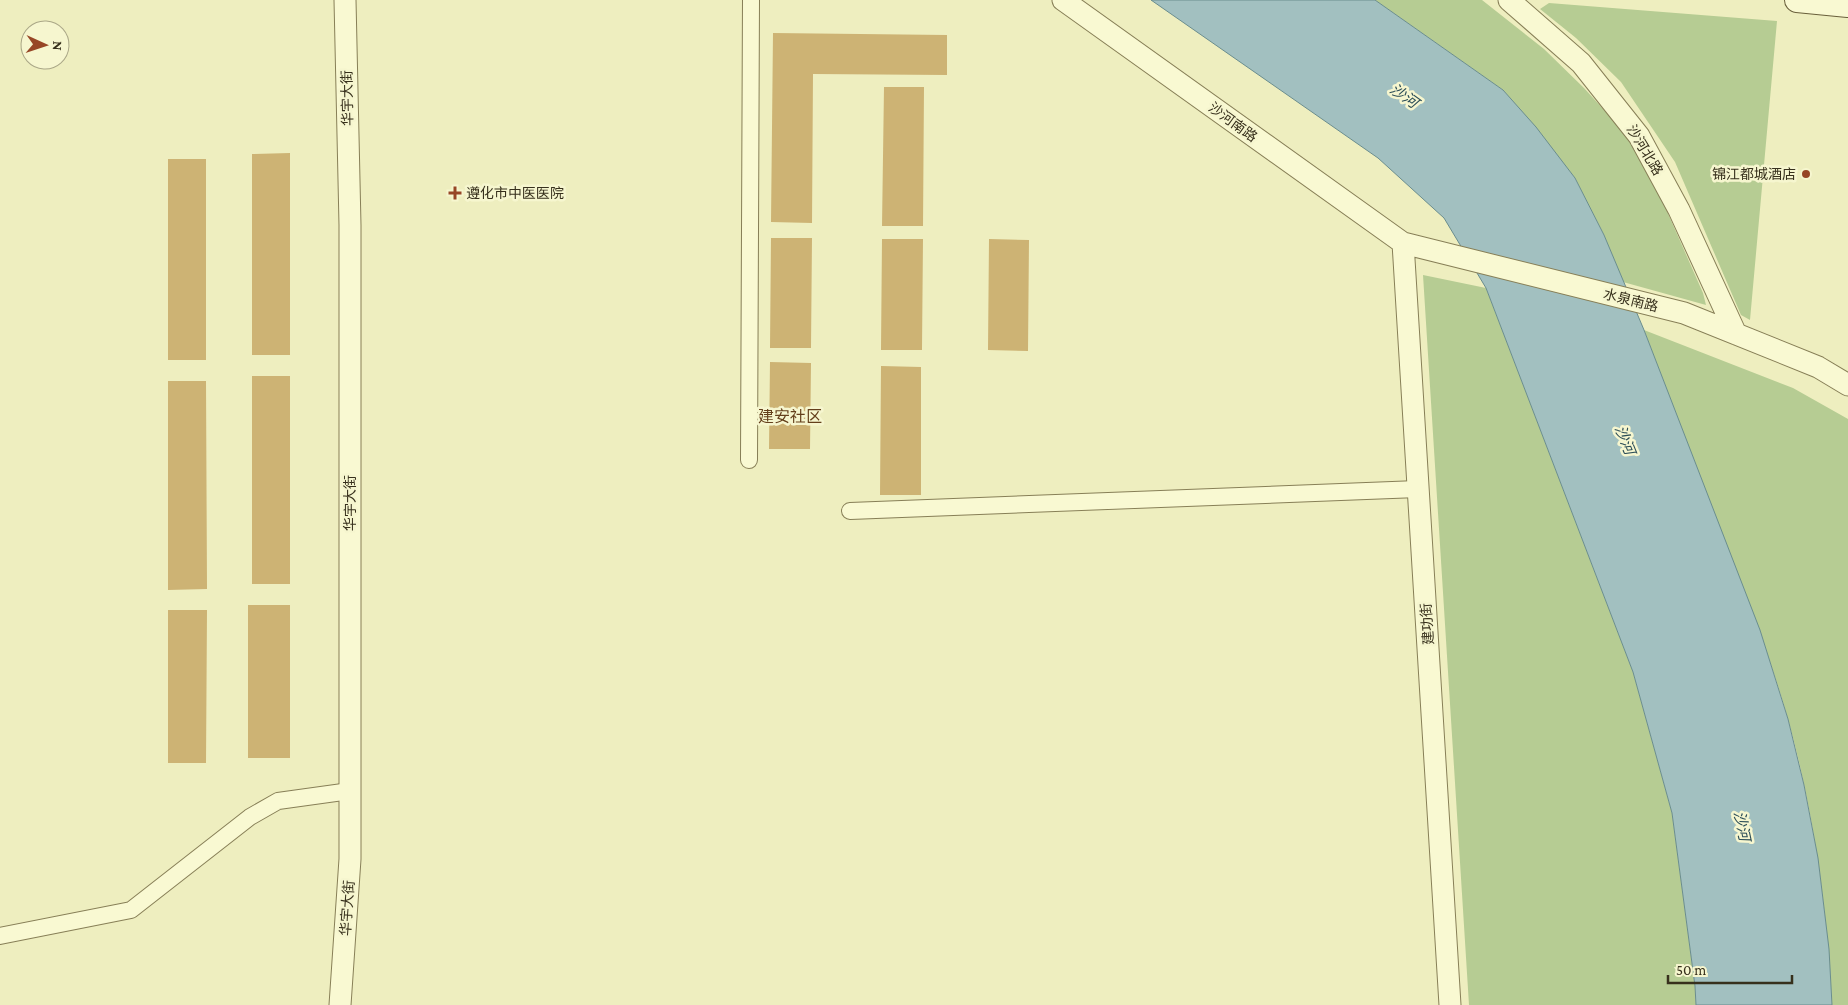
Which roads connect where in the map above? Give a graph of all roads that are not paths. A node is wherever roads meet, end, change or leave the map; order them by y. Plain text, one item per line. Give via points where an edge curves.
1 (345, 0) edge
2 (751, 0) edge
3 (1063, 0) edge
4 (1509, 0) edge
5 (1797, 0) edge
6 (1848, 4) edge
7 (1403, 243) junction
8 (1736, 334) junction
9 (1848, 385) edge
10 (749, 460) dead end
11 (1418, 489) junction
12 (850, 511) dead end
13 (350, 792) junction
14 (0, 936) edge
15 (340, 1005) edge
16 (1450, 1005) edge

1 - 13 street, 华宇大街 via 350,225
2 - 10 street
3 - 7 street, 沙河南路
4 - 8 street, 沙河北路 via 1582,63 1639,136 1679,210
5 - 6 main road
7 - 8 street, 水泉南路 via 1684,313
7 - 11 street, 建功街
8 - 9 street, 水泉南路 via 1818,367
11 - 12 street
11 - 16 street, 建功街
13 - 14 street via 278,801 250,817 131,910
13 - 15 street, 华宇大街 via 350,859

